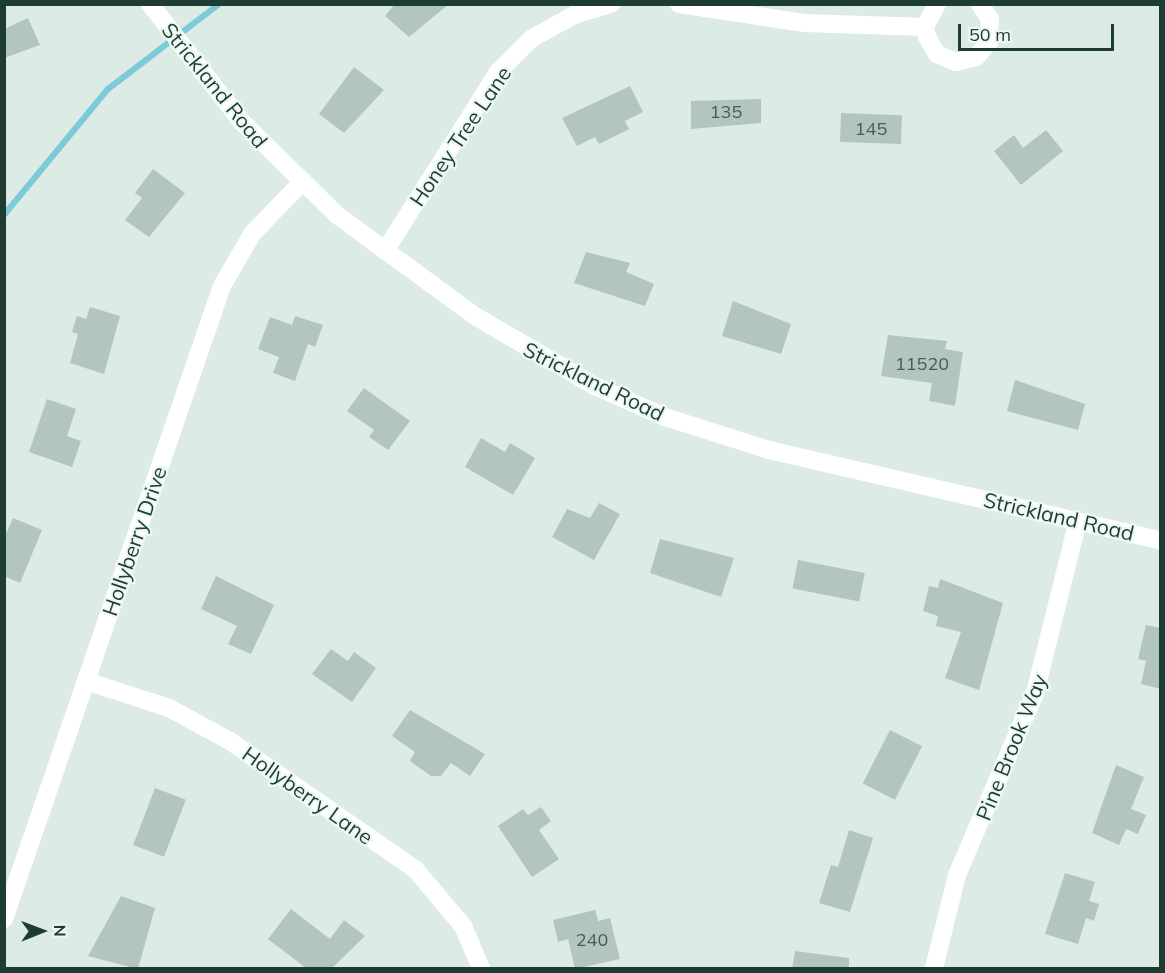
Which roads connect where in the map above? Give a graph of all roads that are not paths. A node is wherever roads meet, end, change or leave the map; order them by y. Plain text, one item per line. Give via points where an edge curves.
1 (150, 4) edge
2 (611, 4) edge
3 (679, 4) edge
4 (937, 4) edge
5 (980, 4) edge
6 (925, 27) junction
7 (300, 184) junction
8 (385, 251) junction
9 (1078, 521) junction
10 (1161, 540) edge
11 (86, 681) junction
12 (4, 919) edge
13 (481, 969) edge
14 (934, 969) edge

1 - 7 street, Strickland Road via 242,122
2 - 8 street, Honey Tree Lane via 574,15 531,39 498,72
3 - 6 street via 804,23
4 - 6 street
5 - 6 street via 990,19 989,42 966,61 937,54
7 - 8 street, Strickland Road
7 - 11 street, Hollyberry Drive via 252,234 222,286
8 - 9 street, Strickland Road via 529,351 665,417 770,450
9 - 10 street, Strickland Road
9 - 14 street, Pine Brook Way via 1035,693 957,875
11 - 12 street, Hollyberry Drive
11 - 13 street, Hollyberry Lane via 169,708 230,741 415,869 464,926

